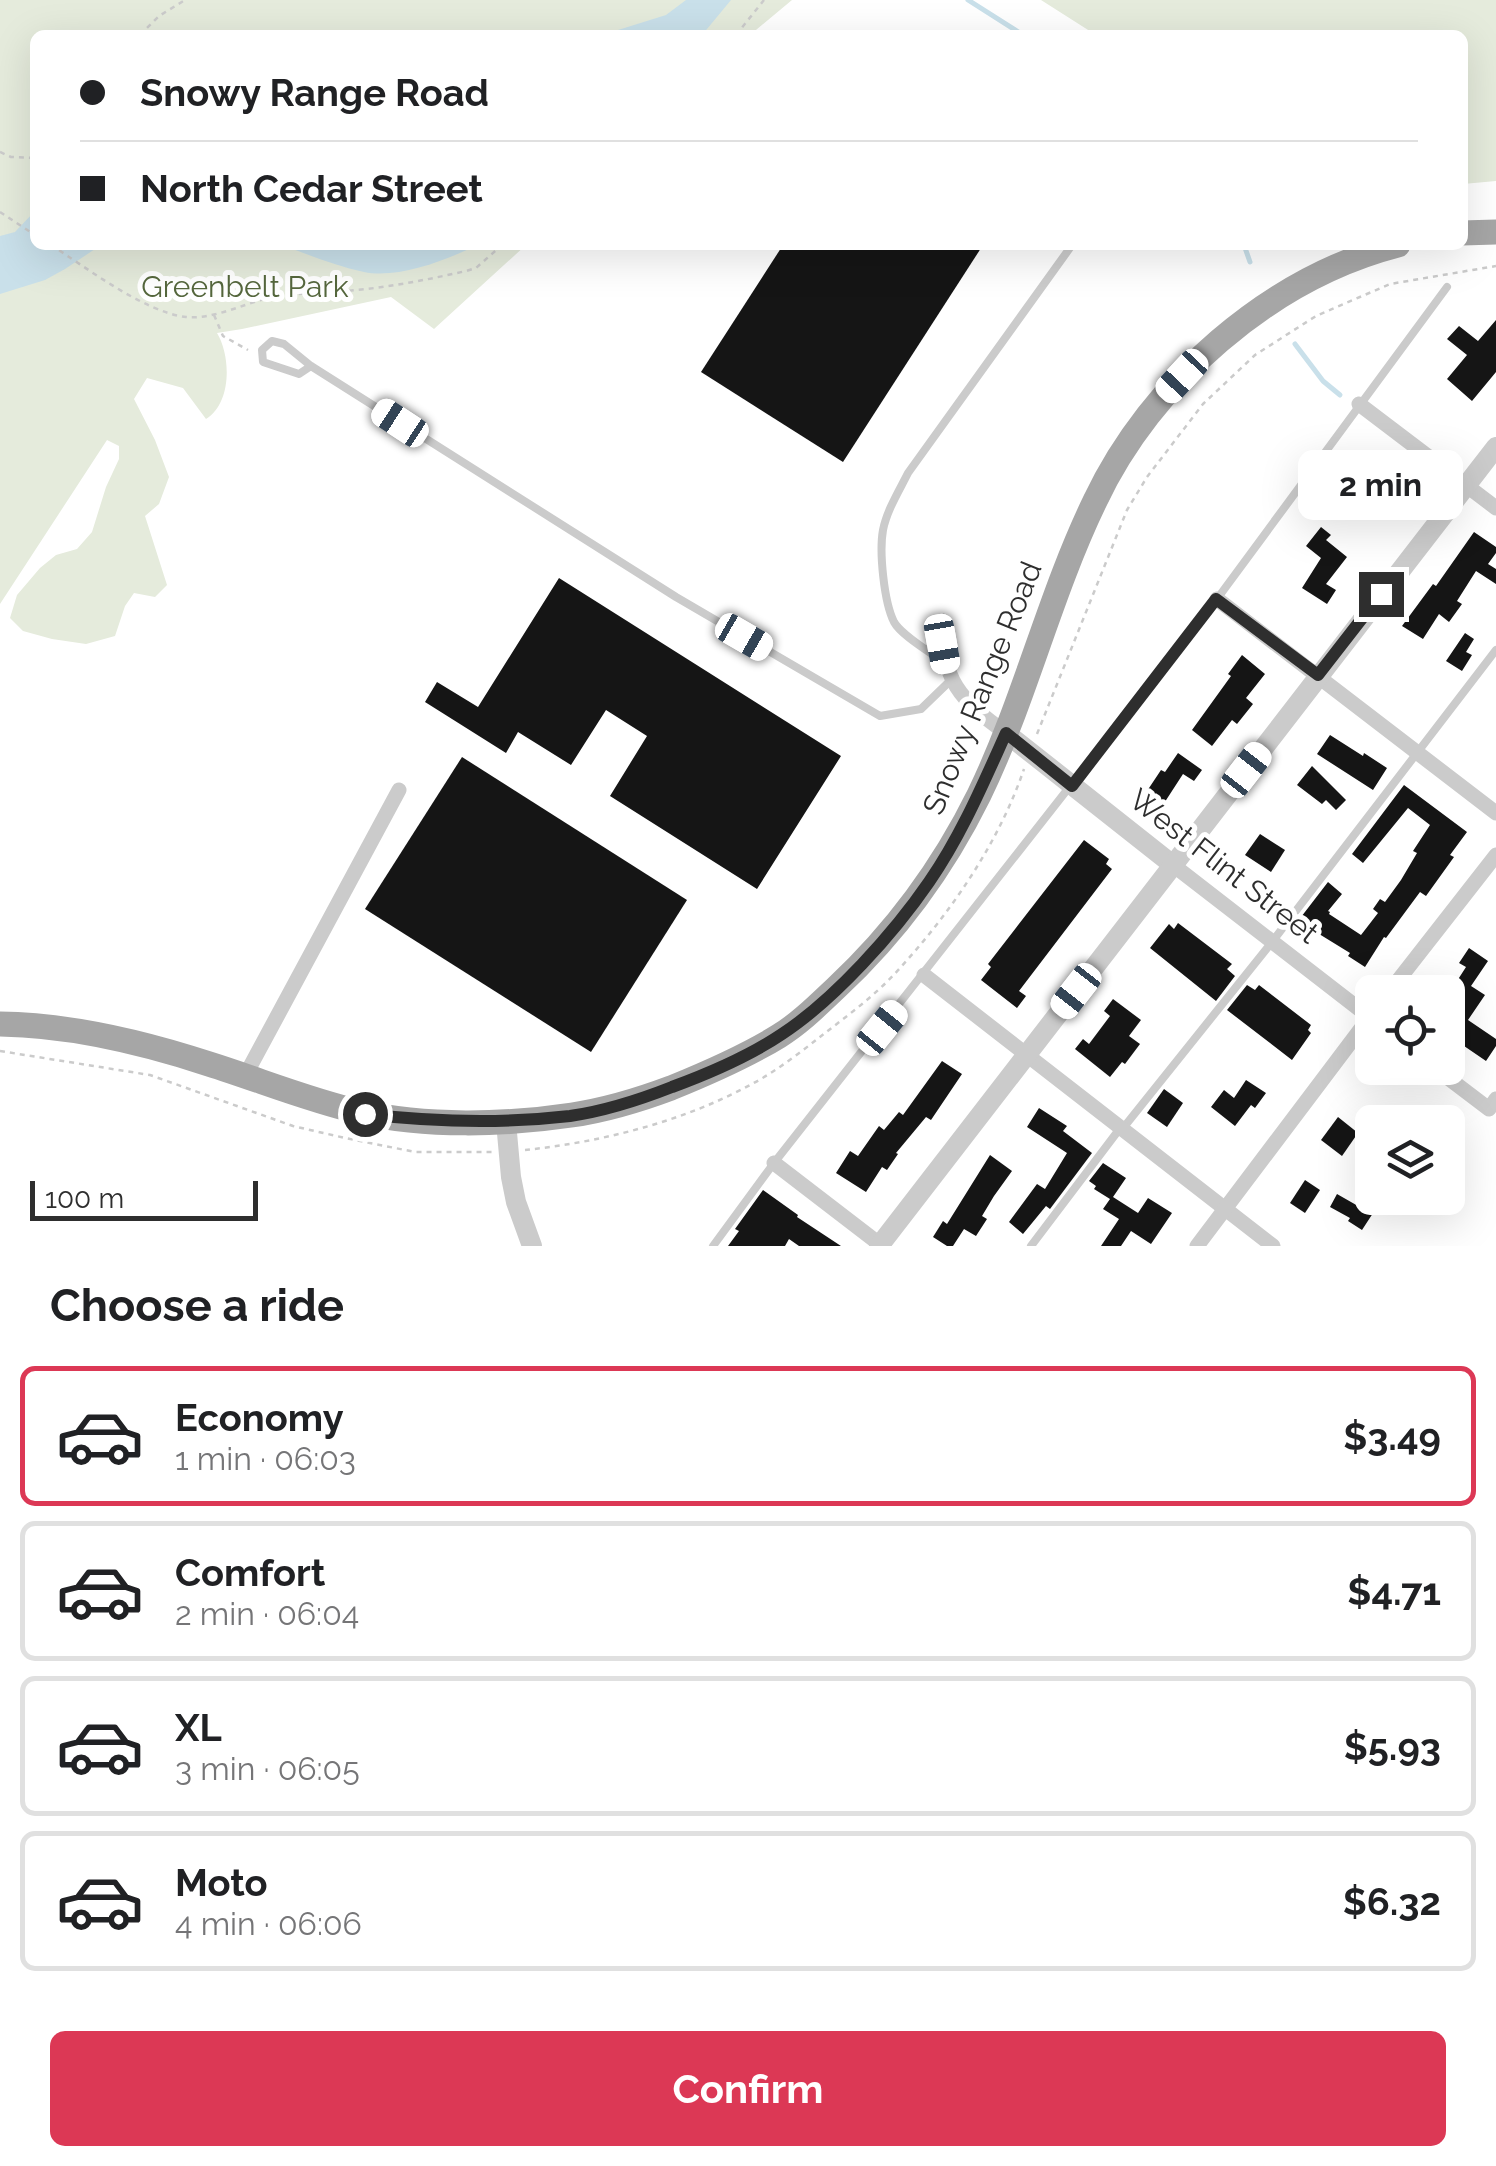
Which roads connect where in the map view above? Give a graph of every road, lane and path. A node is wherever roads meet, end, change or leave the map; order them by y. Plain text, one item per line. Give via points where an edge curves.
1 (185, 0) edge
2 (764, 0) edge
3 (145, 30) edge
4 (740, 30) edge
5 (0, 152) edge
6 (30, 158) edge
7 (0, 213) edge
8 (30, 232) edge
9 (1496, 232) edge
10 (1468, 234) edge
11 (59, 250) edge
12 (496, 250) edge
13 (1068, 250) edge
14 (1379, 250) edge
15 (1496, 266) edge
16 (1447, 287) dead end
17 (213, 314) junction
18 (263, 355) junction
19 (311, 366) junction
20 (1359, 404) junction
21 (1496, 447) edge
22 (1465, 485) junction
23 (1496, 508) edge
24 (1216, 599) junction
25 (943, 621) dead end
26 (1496, 650) edge
27 (948, 672) junction
28 (1318, 675) junction
29 (1006, 733) junction
30 (1030, 752) junction
31 (1418, 752) junction
32 (1072, 786) junction
33 (399, 790) dead end
34 (1496, 813) edge
35 (1496, 854) edge
36 (1173, 865) junction
37 (1272, 942) junction
38 (924, 974) junction
39 (1403, 975) edge
40 (1355, 1004) edge
41 (0, 1024) edge
42 (1355, 1039) edge
43 (0, 1052) edge
44 (1027, 1054) junction
45 (245, 1076) junction
46 (1462, 1085) edge
47 (1492, 1104) edge
48 (506, 1122) junction
49 (1121, 1127) junction
50 (509, 1152) junction
51 (774, 1164) junction
52 (1226, 1208) junction
53 (532, 1246) edge
54 (713, 1246) edge
55 (880, 1246) edge
56 (1031, 1246) edge
57 (1197, 1246) edge
58 (1273, 1246) edge

1 - 3 path
2 - 4 path
5 - 6 path
7 - 8 path
9 - 10 main road
11 - 17 path via 171,314
12 - 17 path via 466,271 268,298
13 - 27 lane via 908,473 883,530 895,625
14 - 29 main road, Snowy Range Road via 1255,312 1152,410 1095,500
15 - 30 path via 1390,284 1316,316 1255,355 1203,404 1127,510
16 - 20 lane
17 - 18 path via 223,336
18 - 19 lane via 263,362 289,372
18 - 19 lane via 272,341
19 - 27 lane via 676,598 880,716 921,709
20 - 22 street
20 - 24 lane
21 - 22 street
22 - 23 street
22 - 28 street
24 - 28 street
24 - 32 lane
25 - 27 street
26 - 31 lane
27 - 29 street, West Flint Street via 962,697
28 - 31 street
28 - 36 street
29 - 30 street, West Flint Street
29 - 48 main road, Snowy Range Road via 921,893 866,960 785,1032 640,1099
30 - 32 street, West Flint Street
30 - 50 path via 982,859 936,924 898,970 800,1053 751,1085 660,1123
31 - 34 street
31 - 37 lane
32 - 36 street, West Flint Street
32 - 38 lane
33 - 45 street
35 - 39 street
36 - 37 street, West Flint Street
36 - 44 street
37 - 40 street, West Flint Street
37 - 49 lane
38 - 44 street
38 - 51 lane
41 - 45 main road, Snowy Range Road via 68,1028
42 - 52 street
43 - 50 path via 150,1075 293,1126 415,1152
44 - 49 street
44 - 55 street
45 - 48 main road, Snowy Range Road via 365,1114
46 - 47 street
48 - 50 street
49 - 52 street
49 - 56 lane
50 - 53 street via 516,1202
51 - 54 lane
51 - 55 street
52 - 57 street
52 - 58 street

